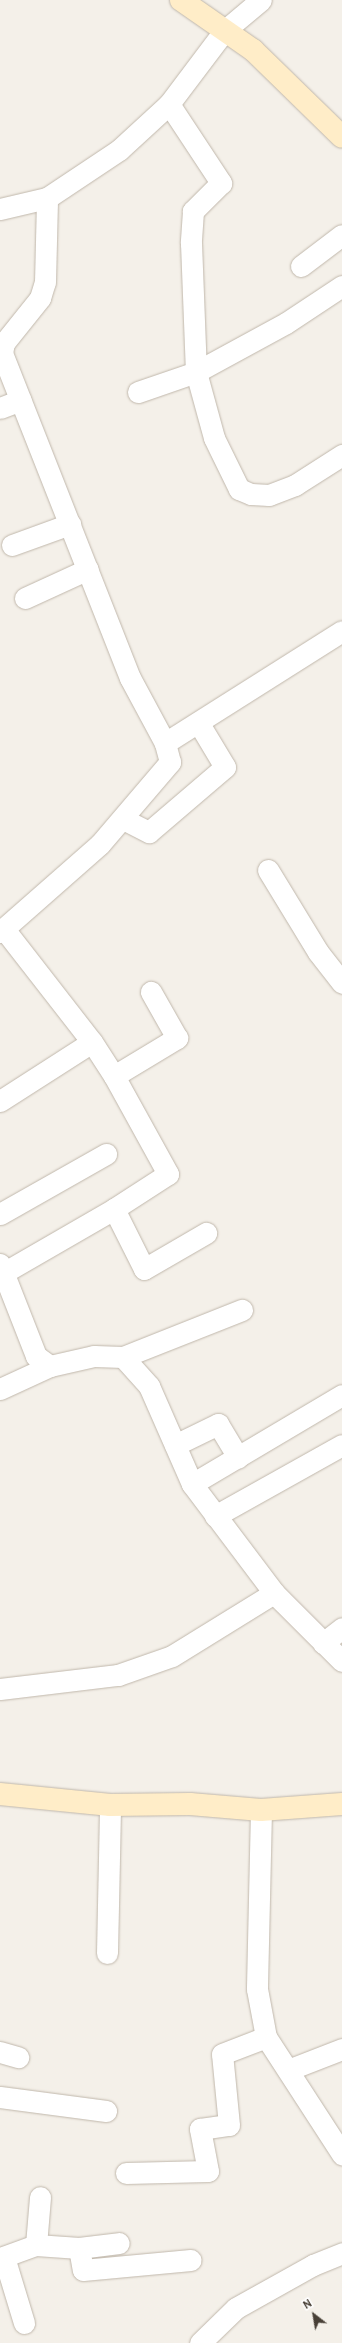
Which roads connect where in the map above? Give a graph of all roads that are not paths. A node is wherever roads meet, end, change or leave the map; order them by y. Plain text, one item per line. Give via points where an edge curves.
1 (181, 0) edge
2 (261, 0) edge
3 (224, 31) junction
4 (169, 104) junction
5 (342, 137) edge
6 (47, 198) junction
7 (0, 209) edge
8 (342, 235) edge
9 (301, 266) dead end
10 (342, 286) edge
11 (196, 372) junction
12 (138, 392) dead end
13 (21, 400) junction
14 (0, 408) edge
15 (342, 455) edge
16 (70, 524) junction
17 (12, 545) dead end
18 (88, 569) junction
19 (25, 598) dead end
20 (342, 631) edge
21 (198, 722) junction
22 (165, 743) junction
23 (123, 820) junction
24 (268, 870) dead end
25 (2, 930) edge
26 (342, 983) edge
27 (151, 992) dead end
28 (92, 1042) junction
29 (114, 1076) junction
30 (0, 1101) edge
31 (106, 1154) dead end
32 (114, 1209) junction
33 (0, 1214) edge
34 (206, 1233) dead end
35 (2, 1268) edge
36 (242, 1310) dead end
37 (123, 1358) junction
38 (50, 1366) junction
39 (0, 1389) edge
40 (342, 1395) edge
41 (175, 1445) junction
42 (342, 1445) edge
43 (238, 1457) junction
44 (192, 1484) junction
45 (215, 1516) junction
46 (274, 1593) junction
47 (342, 1628) edge
48 (323, 1643) junction
49 (342, 1661) edge
50 (0, 1689) edge
51 (0, 1794) edge
52 (342, 1804) edge
53 (110, 1805) junction
54 (261, 1810) junction
55 (106, 1953) dead end
56 (266, 2037) junction
57 (342, 2049) edge
58 (288, 2070) junction
59 (0, 2097) edge
60 (106, 2111) dead end
61 (336, 2127) edge
62 (342, 2154) edge
63 (126, 2173) dead end
64 (40, 2197) dead end
65 (119, 2243) dead end
66 (36, 2245) junction
67 (79, 2248) junction
68 (342, 2253) edge
69 (2, 2257) edge
70 (192, 2260) dead end
71 (24, 2324) dead end
72 (200, 2343) edge

1 - 3 street
2 - 3 street
3 - 4 street
3 - 5 street via 253,50
4 - 6 street via 119,150
4 - 11 street via 221,183 193,211 191,243
6 - 7 street
6 - 13 street via 45,282 40,298 4,343 2,353
8 - 9 street
10 - 11 street via 286,323
11 - 12 street
11 - 15 street via 214,438 239,489 251,494 269,495 295,485
13 - 14 street
13 - 16 street
16 - 17 street
16 - 18 street
18 - 19 street
18 - 22 street via 130,678
20 - 21 street
21 - 22 street
21 - 23 street via 225,767 149,832
22 - 23 street via 170,762
23 - 25 street via 100,844
24 - 26 street via 318,952
25 - 28 street
27 - 29 street via 178,1038
28 - 29 street
28 - 30 street
29 - 32 street via 168,1174
31 - 33 street
32 - 34 street via 144,1268
32 - 35 street
35 - 38 street via 36,1356
36 - 37 street
37 - 38 street via 94,1356
37 - 41 street via 150,1386
38 - 39 street
40 - 43 street
41 - 43 street via 218,1424
41 - 44 street
42 - 45 street
43 - 44 street
44 - 45 street
45 - 46 street
46 - 48 street
46 - 50 street via 165,1658 118,1675
47 - 48 street
48 - 49 street
51 - 53 street
52 - 54 street
53 - 54 street via 190,1804
53 - 55 street
54 - 56 street via 257,1989
56 - 58 street
56 - 63 street via 222,2054 228,2125 200,2129 208,2171
57 - 58 street
58 - 61 street
59 - 60 street
61 - 62 street
64 - 66 street
65 - 67 street
66 - 67 street
66 - 69 street
67 - 70 street via 83,2270
68 - 72 street via 313,2265 236,2308
69 - 71 street

